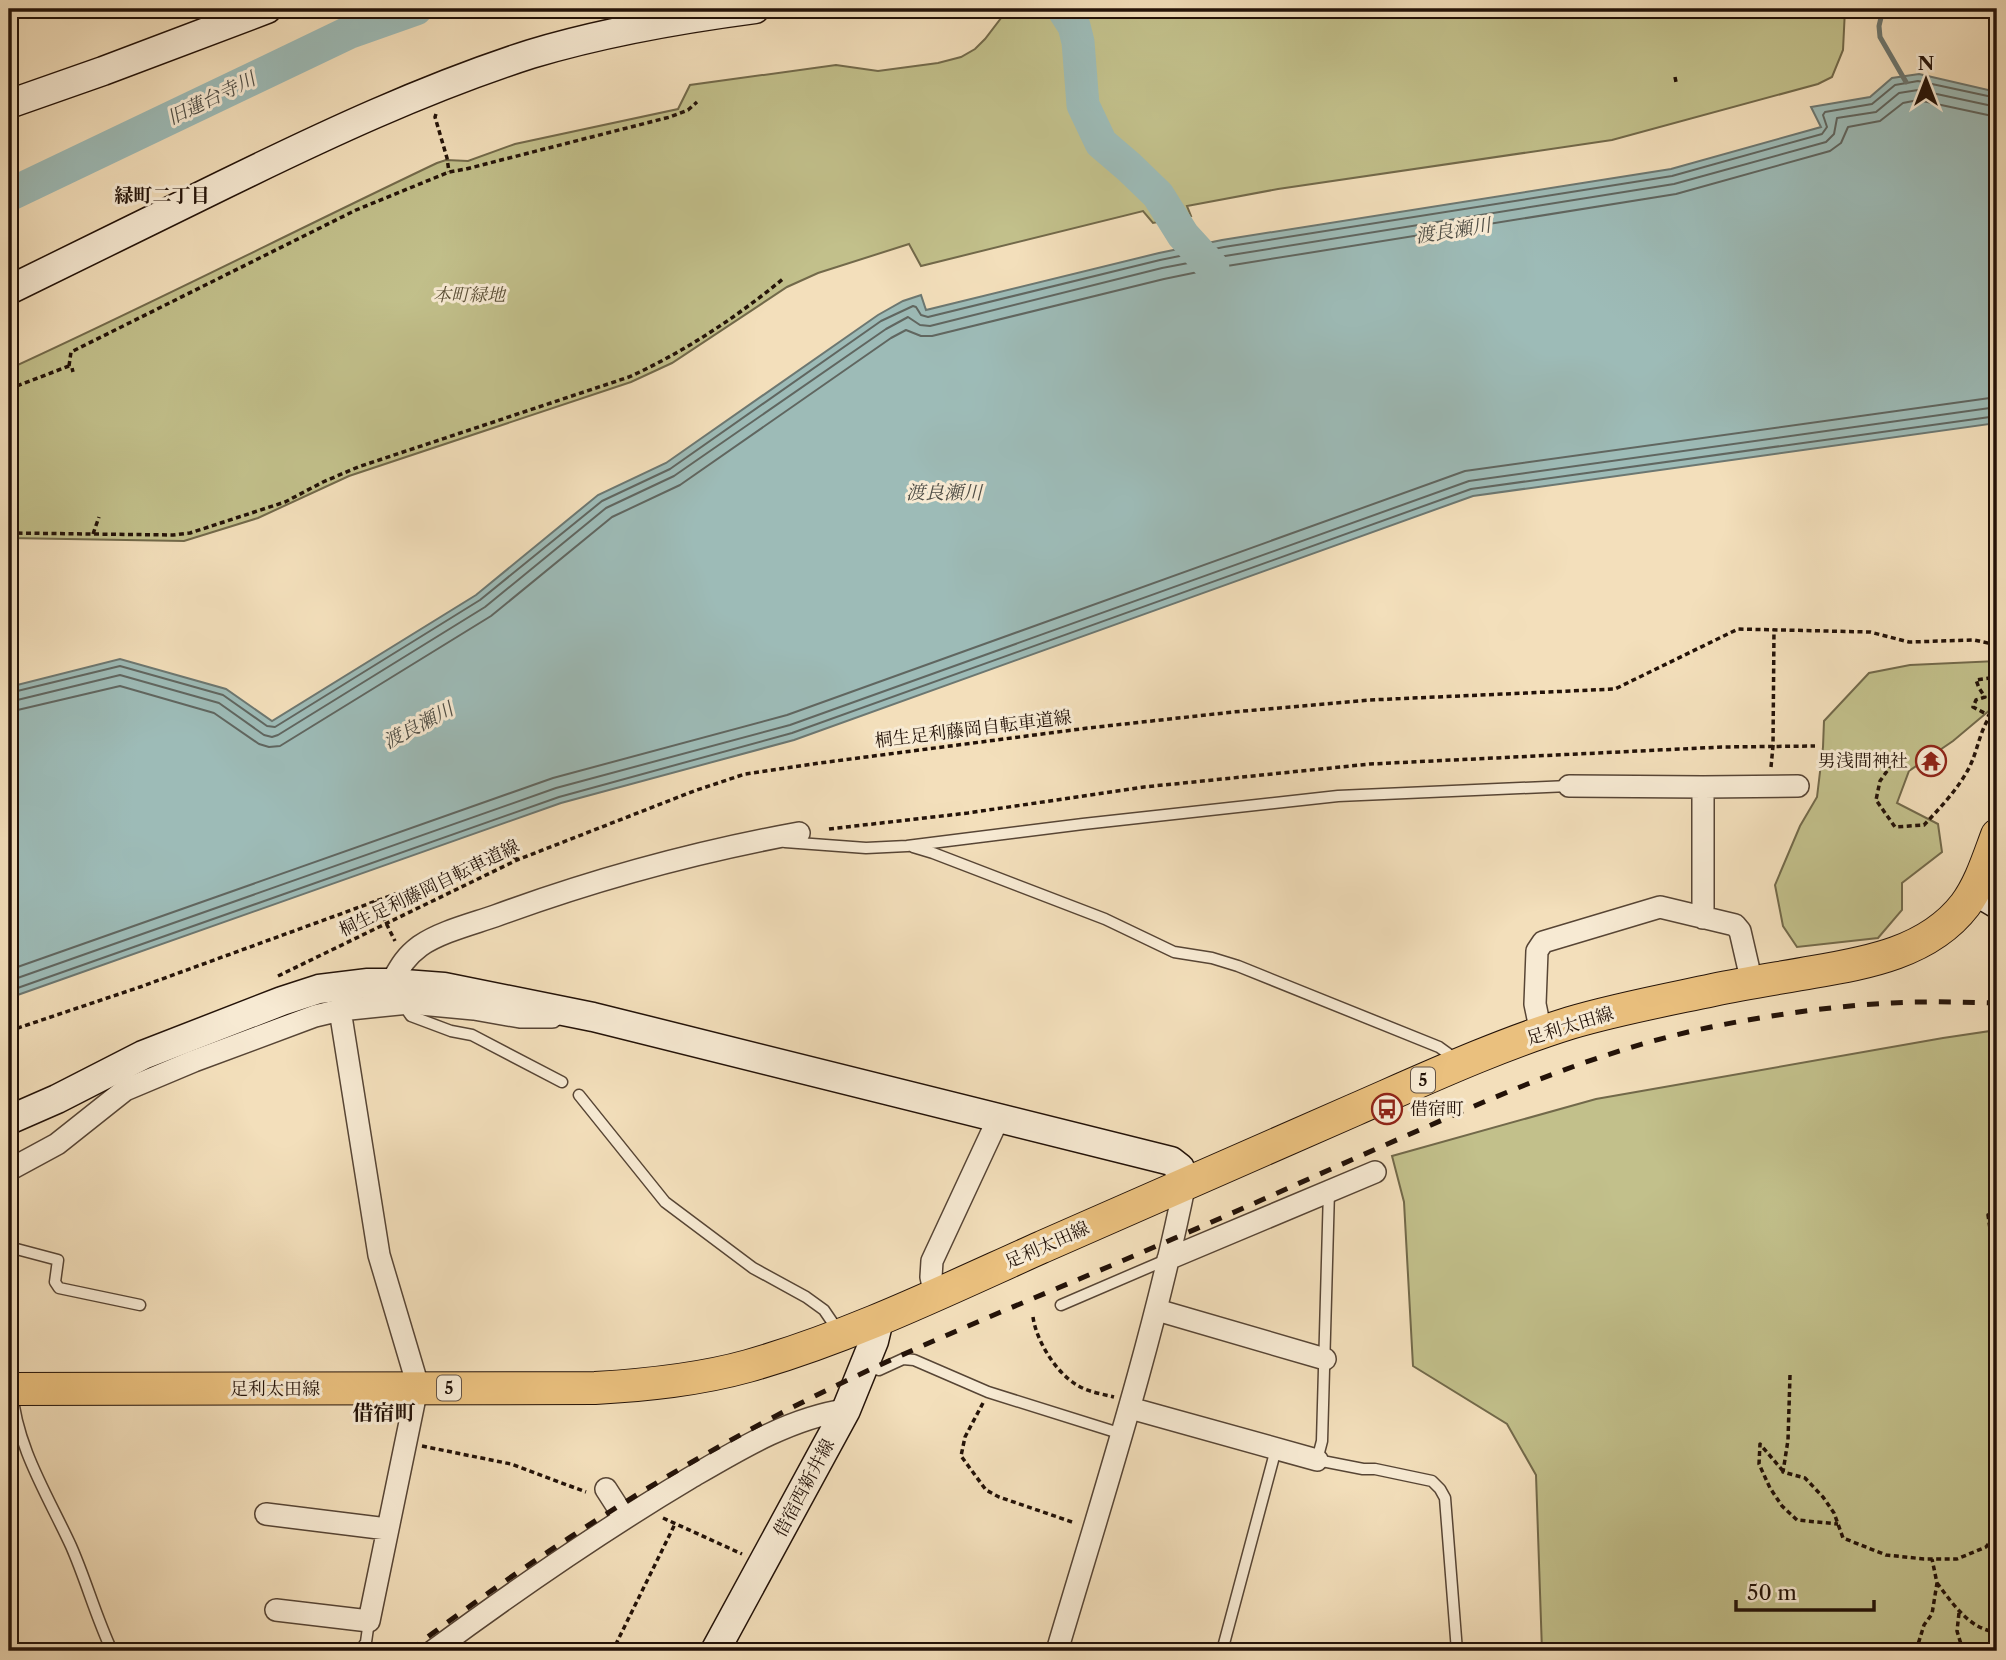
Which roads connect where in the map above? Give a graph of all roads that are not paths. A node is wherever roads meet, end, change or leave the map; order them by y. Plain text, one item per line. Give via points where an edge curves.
1 (267, 9) edge
2 (755, 9) edge
3 (9, 104) edge
4 (9, 290) edge
5 (1569, 786) joint
6 (1798, 786) dead end
7 (1703, 788) junction
8 (799, 833) road end
9 (1997, 835) edge
10 (761, 840) junction
11 (907, 846) junction
12 (1986, 897) edge
13 (1703, 918) junction
14 (1752, 983) junction
15 (397, 993) junction
16 (340, 1010) junction
17 (1541, 1033) junction
18 (1461, 1064) junction
19 (562, 1082) dead end
20 (579, 1095) dead end
21 (999, 1118) junction
22 (9, 1120) edge
23 (9, 1170) edge
24 (1376, 1172) dead end
25 (1185, 1183) junction
26 (1329, 1191) junction
27 (9, 1247) edge
28 (1168, 1259) junction
29 (935, 1295) junction
30 (140, 1305) dead end
31 (1061, 1305) dead end
32 (1157, 1310) junction
33 (878, 1320) junction
34 (841, 1334) junction
35 (1325, 1359) junction
36 (864, 1366) junction
37 (417, 1388) junction
38 (10, 1389) edge
39 (1130, 1408) junction
40 (846, 1410) junction
41 (1122, 1434) junction
42 (1276, 1449) junction
43 (1317, 1460) junction
44 (606, 1489) road end
45 (266, 1514) dead end
46 (624, 1517) junction
47 (387, 1529) junction
48 (276, 1610) dead end
49 (369, 1621) junction
50 (112, 1651) edge
51 (360, 1651) edge
52 (433, 1651) edge
53 (715, 1651) edge
54 (1057, 1651) edge
55 (1222, 1651) edge
56 (1457, 1651) edge

1 - 3 street
2 - 4 street via 616,31 456,80 335,131
5 - 7 street
5 - 11 lane via 1338,796
6 - 7 street
7 - 13 street
8 - 10 street
9 - 12 main road, 足利太田線 / 5
10 - 11 lane via 866,848
10 - 15 street via 631,872 443,935 405,958
11 - 18 lane via 1105,919 1174,952 1261,974 1439,1047
12 - 14 main road, 足利太田線 / 5 via 1963,908 1913,946 1860,964
13 - 14 street via 1735,925 1740,931
13 - 17 street via 1660,907 1543,942 1537,951 1535,1004
14 - 17 main road, 足利太田線 / 5 via 1606,1014
15 - 16 street
15 - 19 lane via 411,1016 472,1035
15 - 21 street via 444,987 593,1017
15 - 22 street via 369,983 319,989 282,1001 143,1055
16 - 23 street via 206,1056 125,1090 57,1144
16 - 37 street via 379,1255
17 - 18 main road, 足利太田線 / 5
18 - 25 main road, 足利太田線 / 5
20 - 34 lane via 665,1202 753,1268 824,1310
21 - 25 street via 1171,1161 1180,1168
21 - 29 street via 932,1261
24 - 26 street
25 - 28 street
25 - 29 main road, 足利太田線 / 5
26 - 28 street
26 - 35 lane
27 - 30 lane via 58,1261 55,1282 59,1287
28 - 31 lane
28 - 32 street
29 - 33 main road, 足利太田線 / 5
32 - 35 street
32 - 39 street
33 - 34 main road, 足利太田線 / 5
33 - 36 street, 借宿西新井線
34 - 37 main road, 足利太田線 / 5 via 746,1366 661,1383 595,1388
35 - 43 lane
36 - 40 street, 借宿西新井線
36 - 41 lane via 878,1370 904,1359 914,1360 988,1392
37 - 38 main road, 足利太田線 / 5
37 - 47 street
38 - 50 lane via 29,1457
39 - 41 street
39 - 42 street
40 - 46 street via 794,1424 726,1457
40 - 53 street, 借宿西新井線
41 - 54 street
42 - 43 street
42 - 55 lane
43 - 56 lane via 1432,1481 1440,1489 1445,1498
44 - 46 street
45 - 47 street
46 - 52 street
47 - 49 street
48 - 49 street
49 - 51 lane

